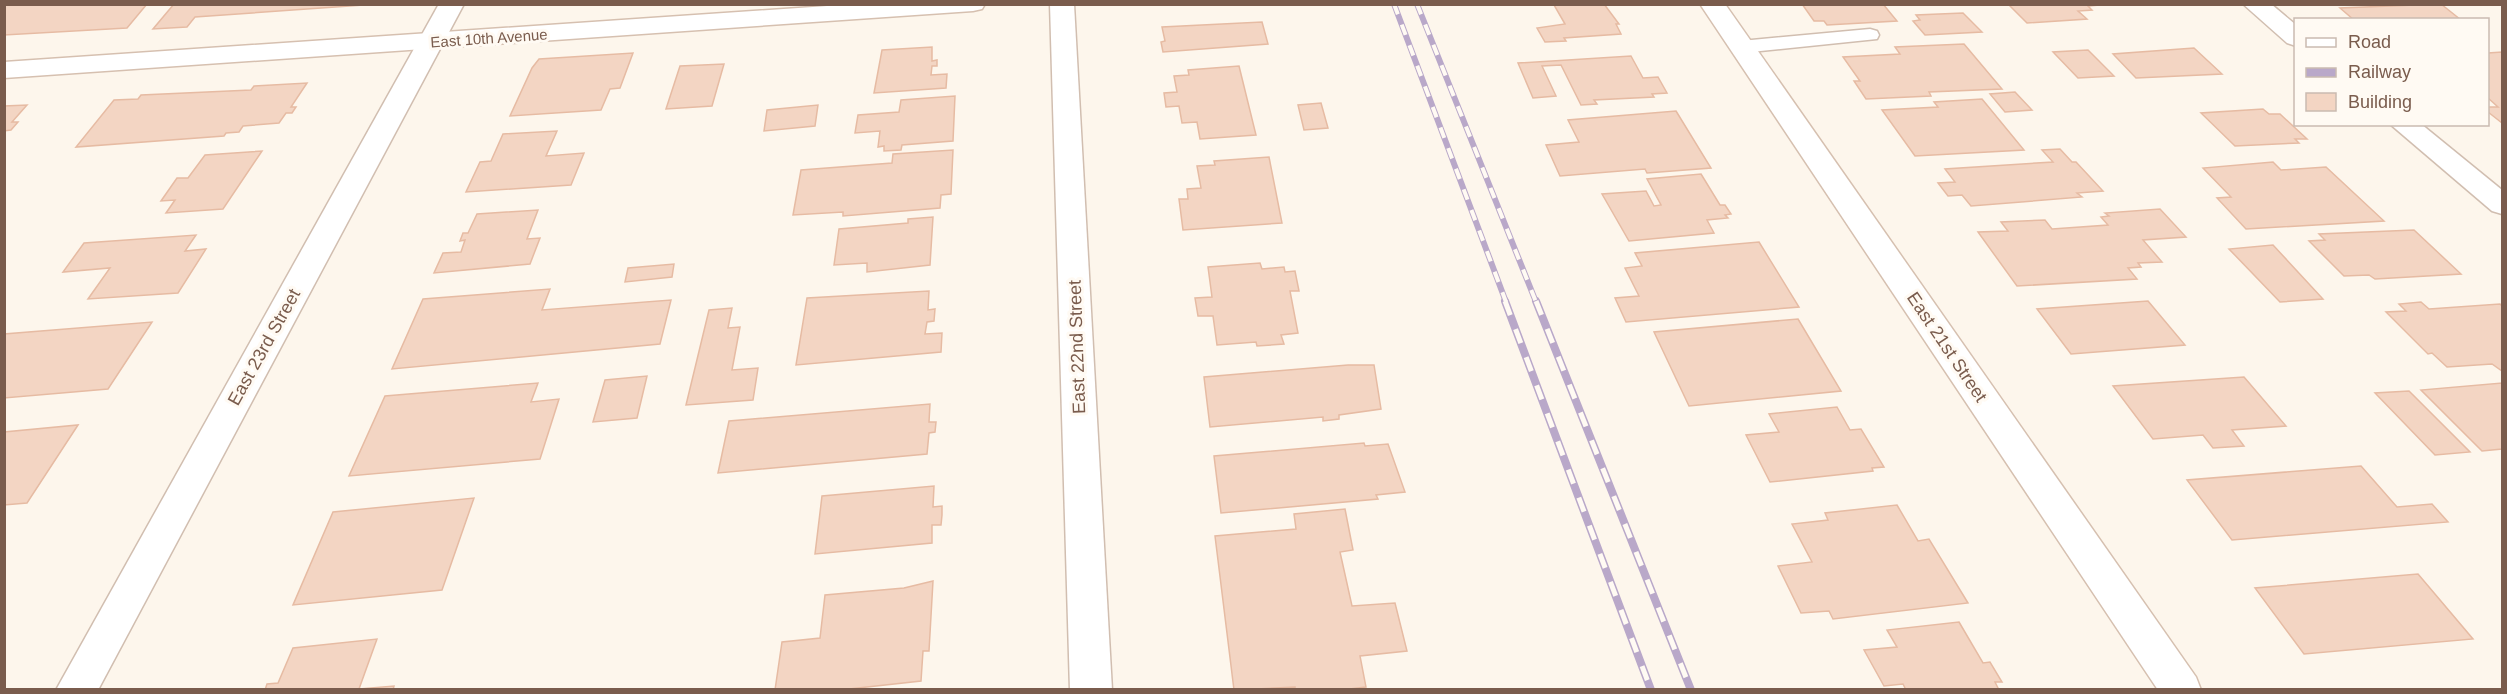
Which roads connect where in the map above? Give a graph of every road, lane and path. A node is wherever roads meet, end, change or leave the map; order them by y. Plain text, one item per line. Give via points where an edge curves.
1 (452, 4) edge
2 (973, 4) edge
3 (1062, 4) edge
4 (1712, 4) edge
5 (2255, 4) edge
6 (1870, 35) dead end
7 (2294, 37) edge
8 (431, 42) junction
9 (1741, 47) junction
10 (4, 70) edge
11 (2405, 126) edge
12 (2502, 205) edge
13 (76, 690) edge
14 (1091, 690) edge
15 (2181, 690) edge

1 - 8 street, East 23rd Street
2 - 8 street, East 10th Avenue
3 - 14 street, East 22nd Street
4 - 9 street, East 21st Street
5 - 7 street
6 - 9 lane
8 - 10 street, East 10th Avenue
8 - 13 street, East 23rd Street
9 - 15 street, East 21st Street
11 - 12 street

